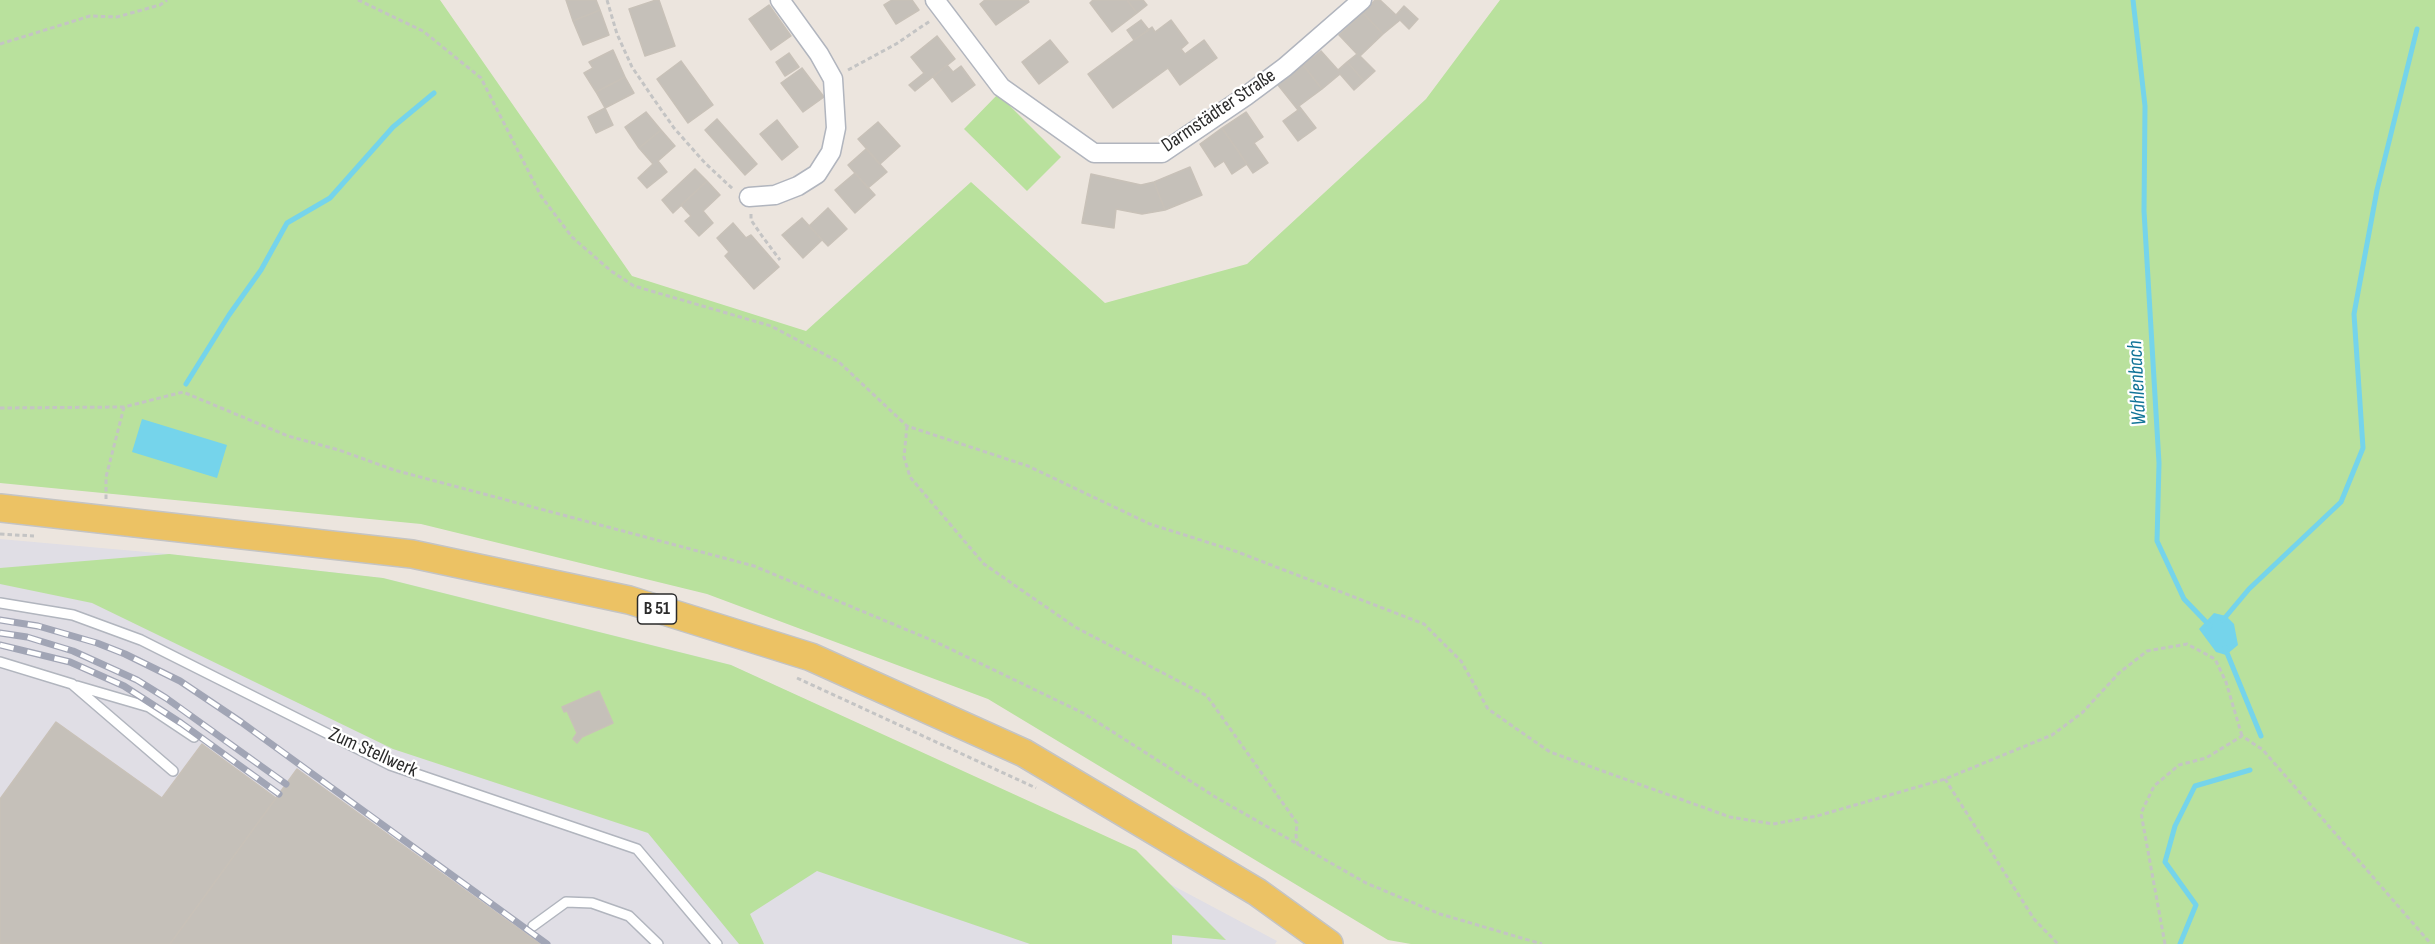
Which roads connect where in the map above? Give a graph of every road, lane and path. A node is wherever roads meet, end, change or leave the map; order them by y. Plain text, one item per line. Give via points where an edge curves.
1 (167, 0) edge
2 (358, 0) edge
3 (607, 0) edge
4 (780, 0) edge
5 (1362, 0) edge
6 (940, 6) edge
7 (0, 44) edge
8 (833, 79) junction
9 (749, 197) junction
10 (780, 260) dead end
11 (124, 407) junction
12 (0, 408) edge
13 (907, 426) junction
14 (106, 477) dead end
15 (0, 508) edge
16 (0, 534) edge
17 (34, 536) dead end
18 (0, 603) edge
19 (0, 662) edge
20 (793, 676) dead end
21 (72, 684) junction
22 (2242, 736) junction
23 (194, 737) dead end
24 (173, 771) dead end
25 (1945, 779) junction
26 (1039, 790) dead end
27 (1298, 845) junction
28 (533, 926) dead end
29 (658, 944) edge
30 (717, 944) edge
31 (1329, 944) edge
32 (1542, 944) edge
33 (2058, 944) edge
34 (2165, 944) edge
35 (2431, 944) edge

1 - 7 path via 117,17 90,16
2 - 13 path via 423,31 481,78 540,196 572,237 611,271 634,286 771,326 839,362
3 - 9 path via 632,67 674,128 726,184
4 - 8 street
5 - 6 street, Darmstädter Straße via 1285,67 1162,153 1094,153 1001,87
6 - 8 path via 896,44
8 - 9 street via 833,144 817,174 775,195
9 - 10 path via 751,220
11 - 12 path
11 - 14 path
11 - 27 path via 183,392 288,436 394,470 754,566 936,642 1083,713
13 - 25 path via 1028,466 1150,524 1234,551 1424,624 1461,661 1488,709 1550,752 1730,817 1773,824 1817,816
13 - 27 path via 904,457 910,477 984,564 1075,627 1207,696 1297,823
15 - 31 main road, B 51 via 412,554 628,600 811,657 1024,753 1257,892
16 - 17 path
18 - 30 lane, Zum Stellwerk via 73,615 141,639 390,765 637,849
19 - 21 lane
20 - 26 path
21 - 23 lane via 149,707
21 - 24 lane
22 - 25 path via 2215,659 2187,644 2147,651 2119,673 2082,713 2052,735
22 - 34 path via 2206,758 2179,765 2154,786 2140,813
22 - 35 path via 2263,750
25 - 33 path via 2034,919
27 - 32 path via 1366,883 1440,914
28 - 29 lane via 566,902 592,903 629,916

